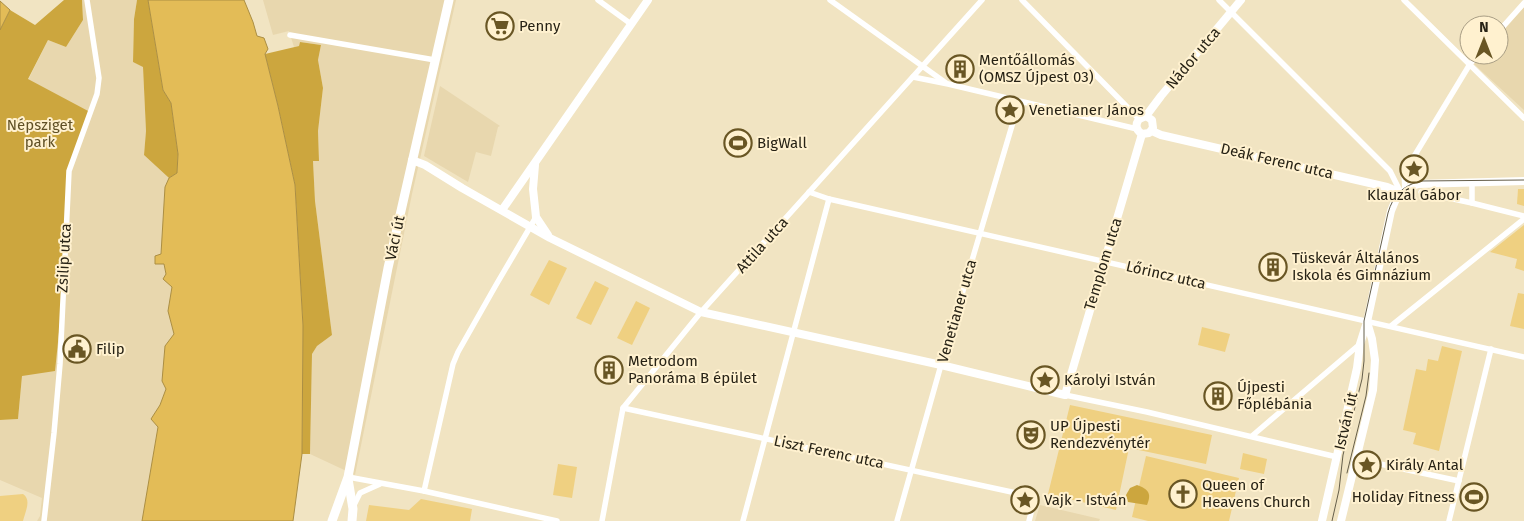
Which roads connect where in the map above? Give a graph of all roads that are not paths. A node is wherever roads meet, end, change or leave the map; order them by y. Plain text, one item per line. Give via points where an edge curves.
1 (87, 0) edge
2 (449, 0) edge
3 (598, 0) edge
4 (648, 0) edge
5 (830, 0) edge
6 (982, 0) edge
7 (1022, 0) edge
8 (1219, 0) edge
9 (1241, 0) edge
10 (1404, 0) edge
11 (1524, 3) edge
12 (1231, 12) junction
13 (1509, 20) edge
14 (632, 24) junction
15 (290, 35) dead end
16 (1459, 53) edge
17 (435, 60) junction
18 (1469, 65) edge
19 (1471, 65) edge
20 (923, 66) junction
21 (913, 77) junction
22 (948, 84) junction
23 (1019, 102) junction
24 (1142, 118) junction
25 (1524, 118) edge
26 (1152, 131) junction
27 (1140, 132) junction
28 (412, 160) junction
29 (536, 161) junction
30 (1390, 171) junction
31 (1404, 173) junction
32 (1472, 182) junction
33 (1524, 182) edge
34 (1403, 191) junction
35 (809, 192) junction
36 (1421, 192) dead end
37 (830, 198) junction
38 (1472, 203) junction
39 (502, 210) junction
40 (536, 217) junction
41 (1524, 218) edge
42 (530, 226) junction
43 (980, 232) junction
44 (550, 238) junction
45 (1104, 260) junction
46 (701, 312) junction
47 (1367, 322) junction
48 (1392, 326) junction
49 (793, 334) junction
50 (1360, 344) junction
51 (1491, 349) junction
52 (1524, 357) edge
53 (941, 365) junction
54 (1064, 395) junction
55 (623, 408) junction
56 (1252, 436) junction
57 (765, 438) junction
58 (1338, 457) junction
59 (1357, 459) junction
60 (911, 470) junction
61 (348, 477) junction
62 (1459, 481) junction
63 (382, 484) junction
64 (424, 492) junction
65 (340, 496) junction
66 (353, 510) junction
67 (44, 521) edge
68 (332, 521) edge
69 (339, 521) edge
70 (352, 521) edge
71 (557, 521) edge
72 (602, 521) edge
73 (743, 521) edge
74 (897, 521) edge
75 (1029, 521) edge
76 (1322, 521) edge
77 (1341, 521) edge
78 (1449, 521) edge

1 - 67 street, Zsilip utca via 99,78 97,94 69,171 60,364
2 - 17 main road, Váci út
3 - 14 street
4 - 14 street
5 - 20 street
6 - 20 street, Attila utca
7 - 24 street
8 - 12 street
9 - 12 street, Nádor utca
10 - 16 street
11 - 13 street
12 - 24 street, Nádor utca
12 - 30 street
14 - 29 street
15 - 17 street
17 - 28 main road, Váci út
18 - 31 street
19 - 25 street
20 - 21 street, Attila utca
20 - 22 street
21 - 22 street
21 - 35 street, Attila utca
22 - 23 street
23 - 27 street
23 - 43 street, Venetianer utca
24 - 26 street via 1152,120
24 - 27 street, Nádor utca via 1136,122
26 - 27 street
26 - 34 street, Deák Ferenc utca
27 - 45 street, Templom utca
28 - 39 street
28 - 61 main road, Váci út
29 - 39 street
29 - 40 street via 533,189
30 - 31 street
30 - 34 street
31 - 34 street
32 - 33 street
32 - 34 street via 1424,183
32 - 38 street
34 - 47 street, István út via 1391,211
35 - 37 street, Lőrincz utca
35 - 46 street, Attila utca
36 - 38 street
37 - 43 street, Lőrincz utca
37 - 49 street
38 - 41 street
39 - 42 street
40 - 42 street
40 - 44 street
41 - 48 street
42 - 44 street
42 - 64 street via 453,364
43 - 45 street, Lőrincz utca
43 - 53 street, Venetianer utca
44 - 46 street
45 - 47 street, Lőrincz utca
45 - 54 street, Templom utca
46 - 49 street
46 - 55 street, Attila utca
47 - 48 street, Lőrincz utca
47 - 50 street, István út
47 - 59 street, István út via 1372,339 1373,390
48 - 51 street, Lőrincz utca
49 - 53 street
49 - 57 street
50 - 56 street
50 - 58 street, István út via 1358,368
51 - 52 street, Lőrincz utca
51 - 62 street
53 - 54 street
53 - 60 street, Venetianer utca
54 - 56 street
55 - 57 street, Liszt Ferenc utca
55 - 72 street, Attila utca
56 - 58 street
57 - 60 street, Liszt Ferenc utca
57 - 73 street
58 - 76 street, István út
59 - 62 street
59 - 77 street, István út
60 - 74 street, Venetianer utca
60 - 75 street, Liszt Ferenc utca via 1035,497
61 - 63 street
61 - 65 main road, Váci út
61 - 66 main road, Váci út
62 - 78 street
63 - 64 street
63 - 66 street via 360,493
64 - 71 street
65 - 68 main road, Váci út
65 - 69 main road
66 - 70 main road, Váci út

